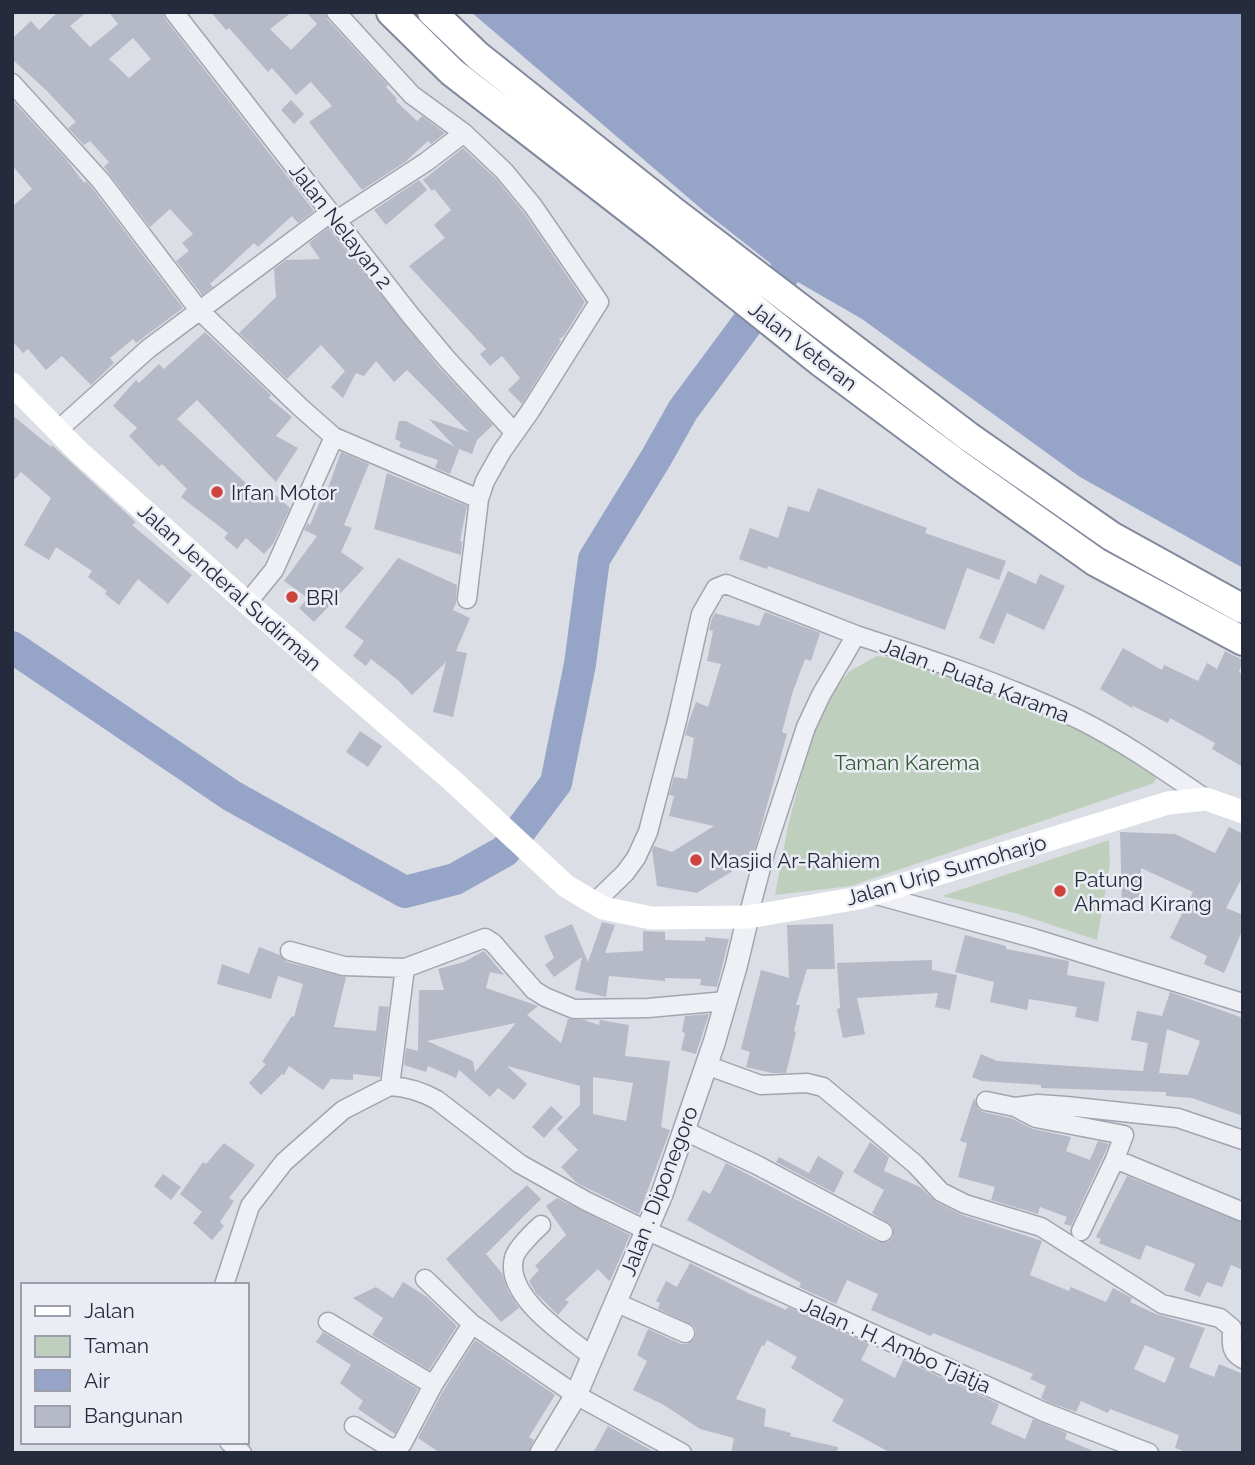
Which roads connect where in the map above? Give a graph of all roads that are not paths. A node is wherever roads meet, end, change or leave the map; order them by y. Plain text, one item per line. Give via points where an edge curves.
1 (174, 12) edge
2 (336, 12) edge
3 (391, 12) edge
4 (432, 12) edge
5 (12, 83) edge
6 (464, 133) junction
7 (333, 217) junction
8 (668, 223) junction
9 (199, 310) junction
10 (12, 384) edge
11 (58, 430) junction
12 (515, 433) junction
13 (334, 437) junction
14 (479, 499) junction
15 (467, 599) dead end
16 (247, 603) junction
17 (1243, 609) edge
18 (856, 635) junction
19 (1243, 641) edge
20 (1206, 799) junction
21 (1243, 812) edge
22 (565, 886) joint
23 (873, 894) junction
24 (594, 903) junction
25 (748, 917) junction
26 (290, 951) dead end
27 (405, 968) junction
28 (726, 1001) junction
29 (1243, 1003) edge
30 (706, 1065) junction
31 (390, 1086) junction
32 (986, 1101) dead end
33 (1015, 1107) junction
34 (1126, 1114) junction
35 (685, 1131) junction
36 (1124, 1135) junction
37 (1243, 1140) edge
38 (1115, 1158) junction
39 (1243, 1212) edge
40 (541, 1225) dead end
41 (646, 1230) junction
42 (1081, 1231) dead end
43 (883, 1232) dead end
44 (425, 1279) dead end
45 (225, 1283) edge
46 (615, 1302) junction
47 (328, 1322) dead end
48 (472, 1324) junction
49 (685, 1333) dead end
50 (593, 1357) junction
51 (1243, 1359) edge
52 (433, 1385) junction
53 (576, 1395) junction
54 (354, 1426) dead end
55 (541, 1453) edge
56 (682, 1453) edge
57 (1149, 1453) edge

1 - 7 street, Jalan Nelayan 2
2 - 6 street via 412,95
3 - 8 highway, Jalan Veteran via 452,72
4 - 8 highway, Jalan Veteran
5 - 9 street via 101,181
6 - 7 street via 426,162
6 - 12 street via 533,206 599,302
7 - 9 street
7 - 12 street, Jalan Nelayan 2 via 446,358
8 - 17 highway, Jalan Veteran via 1111,536
8 - 19 highway, Jalan Veteran via 822,363 1096,562
9 - 11 street
9 - 13 street
10 - 11 main road, Jalan Jenderal Sudirman
11 - 16 main road, Jalan Jenderal Sudirman
12 - 14 street
13 - 14 street
13 - 16 street via 274,570
14 - 15 street
16 - 22 main road, Jalan Jenderal Sudirman via 454,782
18 - 20 street, Jalan . Puata Karama via 1028,696 1152,761
18 - 24 street via 726,584 716,588 701,614 648,832 625,873
18 - 25 street, Jalan . Puata Karama via 806,727
20 - 21 main road, Jalan Urip Sumoharjo
20 - 23 main road, Jalan Urip Sumoharjo via 1168,803
22 - 24 main road, Jalan Urip Sumoharjo
23 - 25 main road, Jalan Urip Sumoharjo
23 - 29 street
24 - 25 main road, Jalan Urip Sumoharjo via 651,918
25 - 28 street, Jalan . Diponegoro
26 - 27 street via 344,966
27 - 28 street via 485,938 534,990 574,1009
27 - 31 street
28 - 30 street, Jalan . Diponegoro
30 - 35 street, Jalan . Diponegoro
30 - 51 street via 761,1085 823,1087 915,1164 941,1192 1041,1227 1162,1304 1220,1318 1231,1328 1232,1349
31 - 41 street, Jalan . H. Ambo Tjatja via 423,1092 520,1164
31 - 45 street via 343,1110 284,1162 250,1206
32 - 33 street
33 - 34 street via 1047,1105
33 - 36 street via 1036,1118
34 - 36 street
34 - 37 street via 1178,1118
35 - 41 street, Jalan . Diponegoro
35 - 43 street
36 - 38 street
38 - 39 street
38 - 42 street
40 - 50 street via 514,1256 518,1287 546,1320
41 - 46 street, Jalan . Diponegoro
41 - 57 street, Jalan . H. Ambo Tjatja via 1044,1412
44 - 48 street
46 - 49 street
46 - 50 street, Jalan . Diponegoro
47 - 52 street
48 - 52 street
48 - 53 street
50 - 53 street, Jalan . Diponegoro
52 - 54 street via 396,1448 386,1447
53 - 55 street, Jalan . Diponegoro
53 - 56 street

